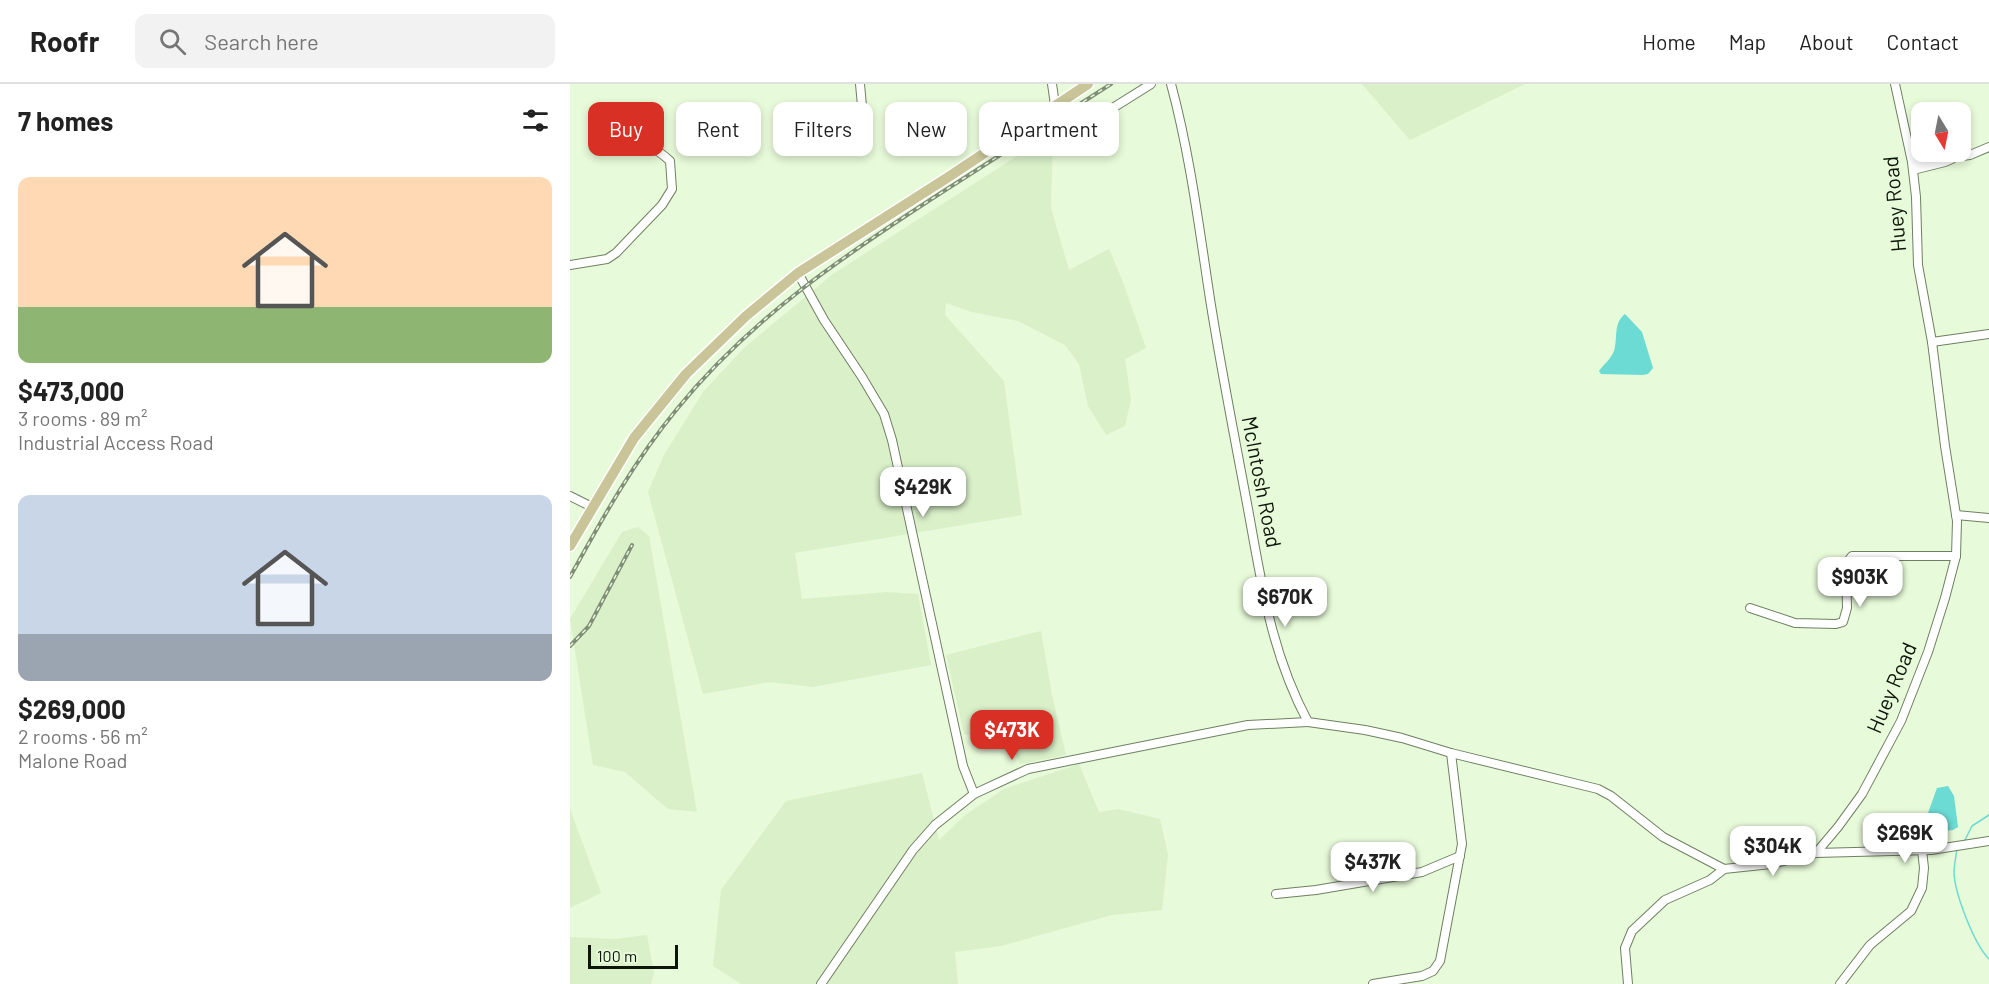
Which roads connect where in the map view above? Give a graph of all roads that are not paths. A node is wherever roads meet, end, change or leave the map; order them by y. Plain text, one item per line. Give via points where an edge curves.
1 (860, 84) edge
2 (1052, 84) edge
3 (1088, 84) edge
4 (1151, 84) edge
5 (1171, 84) edge
6 (1895, 84) edge
7 (862, 102) edge
8 (1055, 102) edge
9 (1060, 102) edge
10 (1119, 104) edge
11 (1989, 147) edge
12 (664, 156) edge
13 (980, 156) edge
14 (1912, 166) junction
15 (570, 265) edge
16 (798, 273) junction
17 (1989, 333) edge
18 (1932, 342) junction
19 (570, 496) edge
20 (592, 507) junction
21 (1956, 516) junction
22 (1989, 518) edge
23 (570, 546) edge
24 (1956, 556) junction
25 (1750, 608) dead end
26 (1308, 722) junction
27 (1451, 753) junction
28 (974, 794) junction
29 (1989, 841) edge
30 (1922, 850) junction
31 (1816, 853) junction
32 (1460, 856) junction
33 (1724, 869) junction
34 (1276, 894) dead end
35 (821, 984) edge
36 (1373, 984) edge
37 (1628, 984) edge
38 (1840, 984) edge

1 - 7 street
2 - 8 street
3 - 9 main road
4 - 10 street
5 - 26 street, McIntosh Road via 1190,170 1219,356 1266,607 1279,656
6 - 14 street, Huey Road
11 - 14 street via 1946,162
12 - 15 street via 670,161 672,189 662,206 607,259
13 - 16 main road
14 - 18 street, Huey Road via 1918,265
16 - 20 main road via 686,374 634,438
16 - 28 street via 884,414 963,766
17 - 18 street
18 - 21 street, Huey Road
19 - 20 street
20 - 23 main road
21 - 22 street
21 - 24 street, Huey Road
24 - 25 street via 1852,556 1846,564 1847,608 1843,622 1836,624 1795,623
24 - 31 street, Huey Road via 1928,652 1901,721 1862,794
26 - 27 street via 1363,729
26 - 28 street via 1248,724 1028,769
27 - 32 street via 1461,825
27 - 33 street via 1598,789 1664,837
28 - 35 street via 937,823 913,850
29 - 30 street
30 - 31 street
30 - 38 street via 1922,888 1911,910 1870,945
31 - 33 street via 1771,864
32 - 34 street via 1422,872
32 - 36 street via 1440,961 1433,971 1422,976
33 - 37 street via 1710,880 1665,900 1632,931 1625,948

